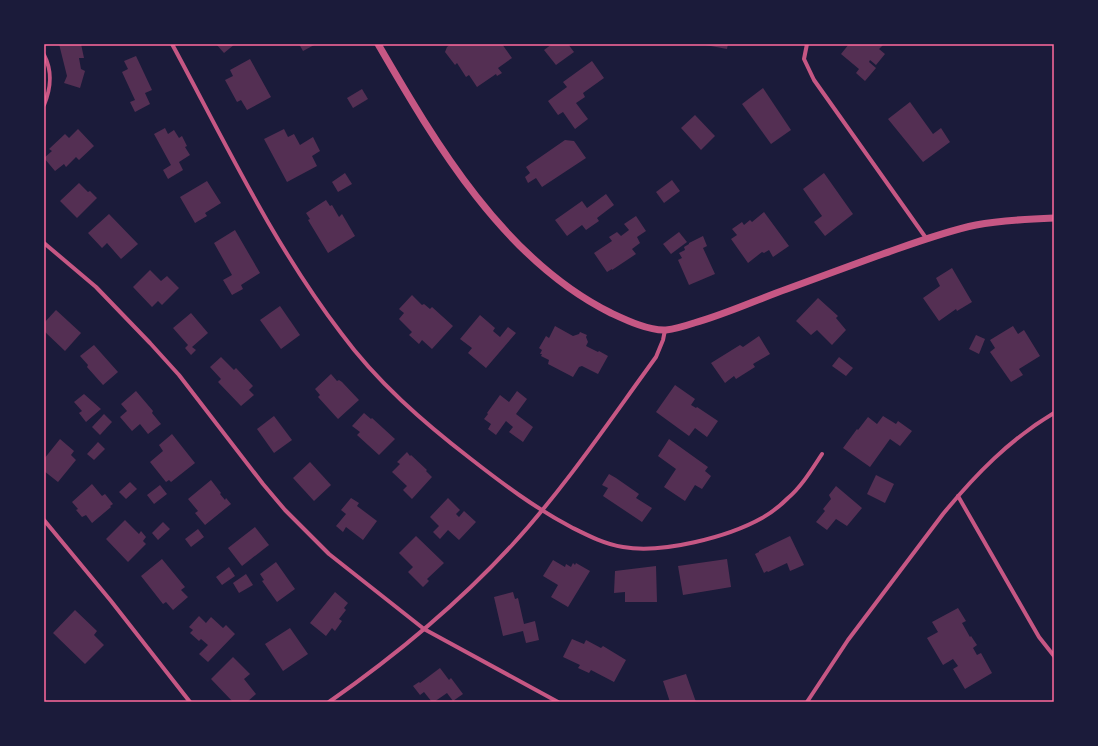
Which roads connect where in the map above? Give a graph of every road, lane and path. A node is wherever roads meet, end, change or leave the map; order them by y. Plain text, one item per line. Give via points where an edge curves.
1 (172, 44) edge
2 (378, 44) edge
3 (807, 44) edge
4 (44, 55) edge
5 (44, 105) edge
6 (1054, 218) edge
7 (926, 238) junction
8 (44, 243) edge
9 (665, 330) junction
10 (1054, 413) edge
11 (822, 454) dead end
12 (958, 496) junction
13 (542, 511) junction
14 (44, 520) edge
15 (424, 628) junction
16 (1054, 656) edge
17 (190, 702) edge
18 (329, 702) edge
19 (558, 702) edge
20 (807, 702) edge

1 - 13 street via 262,212 341,334 366,364 417,416
2 - 9 street via 459,173 531,257 550,274 604,310 646,327
3 - 7 street via 804,59 814,80
4 - 5 street via 49,66 51,83
6 - 7 street via 1018,219 974,226
7 - 9 street via 716,317
8 - 15 street via 96,287 179,375 264,484 306,532 329,554
9 - 13 street via 664,340 656,357
10 - 12 street via 996,455
11 - 13 street via 797,489 762,518 710,538 680,545 655,549 621,547 591,537
12 - 16 street via 1039,637
12 - 20 street via 848,640
13 - 15 street via 484,574
14 - 17 street via 111,600
15 - 18 street via 381,665
15 - 19 street

